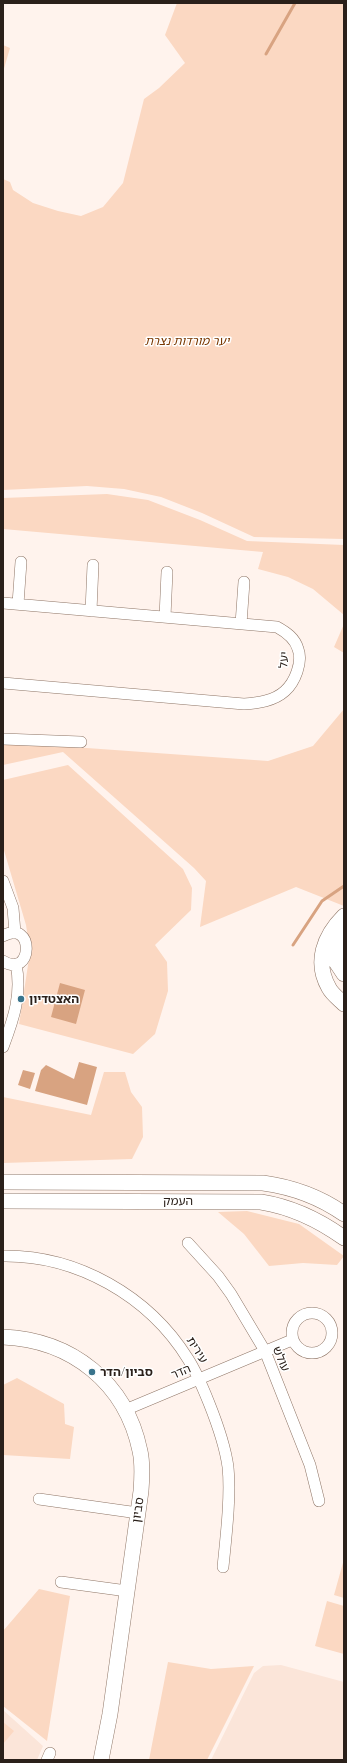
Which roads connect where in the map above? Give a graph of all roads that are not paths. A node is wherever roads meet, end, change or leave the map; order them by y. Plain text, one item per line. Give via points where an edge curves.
1 (21, 562) dead end
2 (93, 565) dead end
3 (167, 572) dead end
4 (244, 582) dead end
5 (3, 603) edge
6 (18, 604) junction
7 (91, 611) junction
8 (165, 618) junction
9 (241, 624) junction
10 (3, 683) edge
11 (3, 739) edge
12 (80, 742) dead end
13 (3, 881) edge
14 (344, 916) edge
15 (15, 933) junction
16 (344, 935) edge
17 (3, 936) edge
18 (3, 961) edge
19 (16, 964) junction
20 (344, 974) edge
21 (344, 1004) edge
22 (3, 1047) edge
23 (3, 1182) edge
24 (3, 1201) edge
25 (344, 1214) edge
26 (344, 1238) edge
27 (188, 1243) dead end
28 (3, 1256) edge
29 (3, 1337) edge
30 (292, 1340) dead end
31 (264, 1351) junction
32 (199, 1379) junction
33 (125, 1410) junction
34 (39, 1499) dead end
35 (319, 1501) dead end
36 (138, 1514) junction
37 (223, 1567) dead end
38 (61, 1582) dead end
39 (127, 1592) junction
40 (101, 1760) edge

1 - 6 street
2 - 7 street
3 - 8 street
4 - 9 street
5 - 6 street, יעל
6 - 7 street, יעל
7 - 8 street, יעל
8 - 9 street, יעל
9 - 10 street, יעל via 277,627 286,632 299,649 297,672 293,682 285,692 261,703 244,704
11 - 12 street
13 - 15 street via 13,908
14 - 21 main road via 336,924 322,950 322,970 329,990
15 - 17 street
15 - 19 street via 26,942 28,951 24,959
16 - 20 main road via 339,941 336,962
18 - 19 street
19 - 22 street via 19,988 15,1011
23 - 25 main road, העמק via 263,1183 311,1196
24 - 26 main road, העמק via 261,1202 317,1220
27 - 31 street, עולש via 231,1294
28 - 32 street, עירית via 36,1258 63,1264 117,1287 162,1325 188,1359
29 - 33 main road, סביון via 35,1342 68,1352 86,1364 107,1384
30 - 31 street, הדר
31 - 32 street, הדר
31 - 35 street, עולש via 310,1465
32 - 33 street, הדר
32 - 37 street, עירית via 216,1420 228,1468
33 - 36 main road, סביון via 141,1452
34 - 36 street
36 - 39 main road, סביון
38 - 39 street
39 - 40 main road, סביון

